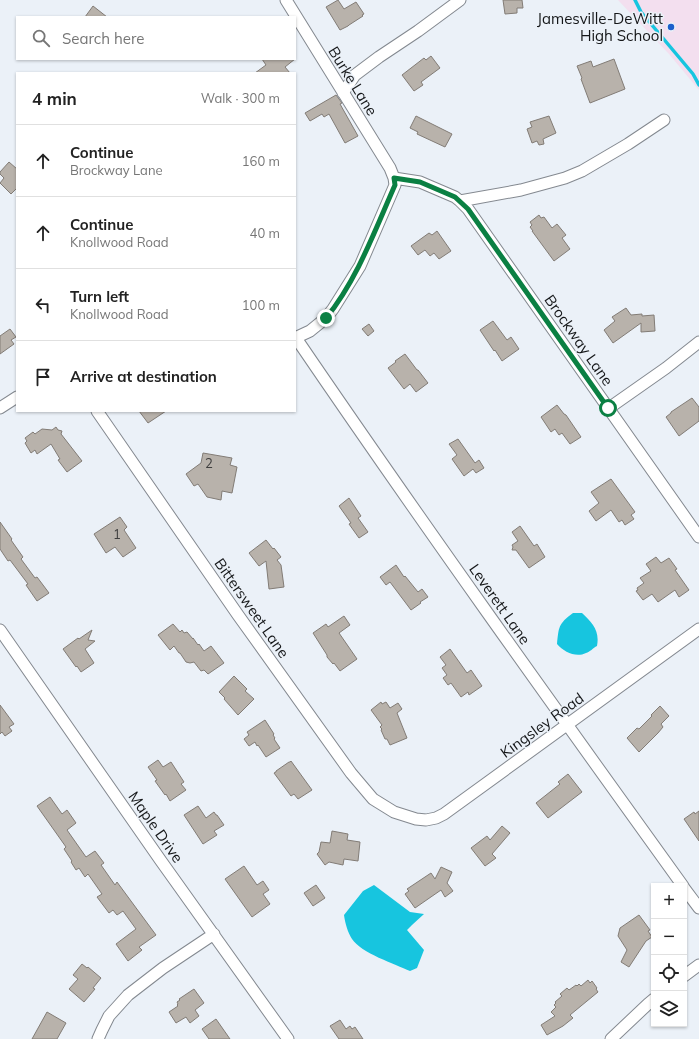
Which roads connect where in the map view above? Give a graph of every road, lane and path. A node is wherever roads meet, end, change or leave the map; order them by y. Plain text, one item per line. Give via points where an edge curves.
1 (286, 0) edge
2 (460, 0) edge
3 (296, 16) edge
4 (296, 16) edge
5 (343, 92) junction
6 (664, 120) dead end
7 (394, 178) junction
8 (460, 201) junction
9 (296, 338) edge
10 (296, 339) edge
11 (699, 342) edge
12 (16, 398) edge
13 (0, 408) edge
14 (608, 408) junction
15 (98, 412) edge
16 (699, 537) edge
17 (699, 629) edge
18 (0, 630) edge
19 (567, 725) junction
20 (394, 812) joint
21 (680, 883) edge
22 (687, 892) edge
23 (699, 908) edge
24 (214, 934) junction
25 (699, 965) edge
26 (687, 974) edge
27 (651, 1002) edge
28 (98, 1039) edge
29 (288, 1039) edge
30 (611, 1039) edge

1 - 4 street, Burke Lane
2 - 5 street via 355,75
3 - 5 street, Burke Lane
5 - 7 street, Burke Lane
6 - 8 street via 582,171 565,178 521,190
7 - 8 street via 420,182
7 - 9 street via 395,185 360,266 326,318 310,331
8 - 14 street, Brockway Lane
10 - 19 street, Leverett Lane
11 - 14 street
12 - 13 street
14 - 16 street, Brockway Lane
15 - 20 street, Bittersweet Lane via 351,773 373,799
17 - 19 street, Kingsley Road
18 - 24 street, Maple Drive
19 - 20 street, Kingsley Road via 444,814 426,820
19 - 21 street, Leverett Lane
22 - 23 street, Leverett Lane
24 - 28 street via 128,995 109,1016
24 - 29 street, Maple Drive
25 - 26 street
27 - 30 street

